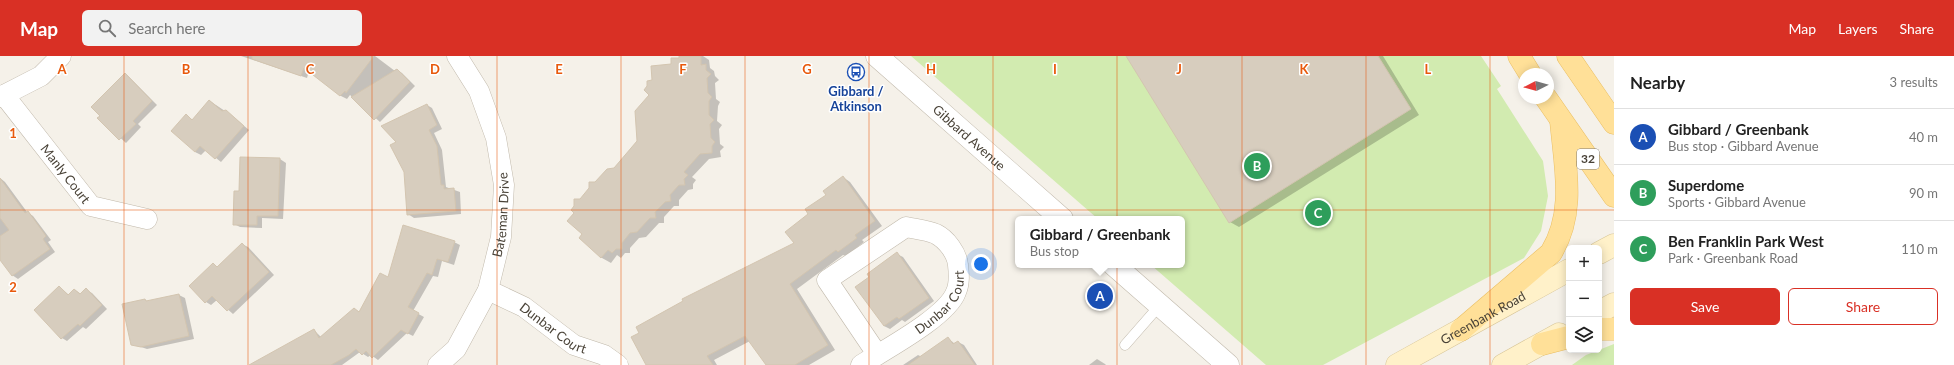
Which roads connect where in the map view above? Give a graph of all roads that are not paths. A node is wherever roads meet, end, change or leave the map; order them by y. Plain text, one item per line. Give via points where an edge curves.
1 (61, 56) edge
2 (457, 56) edge
3 (877, 56) edge
4 (1519, 56) edge
5 (1568, 56) edge
6 (1526, 68) edge
7 (2, 96) edge
8 (1550, 104) edge
9 (1562, 121) junction
10 (1614, 123) edge
11 (1614, 196) edge
12 (1059, 216) edge
13 (147, 219) dead end
14 (1614, 245) edge
15 (1602, 251) edge
16 (1117, 268) edge
17 (1566, 272) edge
18 (488, 290) junction
19 (1614, 304) edge
20 (1160, 305) junction
21 (1602, 310) edge
22 (1602, 329) edge
23 (1614, 329) edge
24 (1461, 330) junction
25 (1566, 331) edge
26 (1566, 337) edge
27 (1542, 344) junction
28 (1125, 345) dead end
29 (877, 354) junction
30 (438, 365) edge
31 (618, 365) edge
32 (861, 365) edge
33 (1228, 365) edge
34 (1397, 365) edge
35 (1503, 365) edge

1 - 7 street via 41,76
2 - 18 street, Bateman Drive via 479,91 493,128 504,185 501,237
3 - 12 street, Gibbard Avenue
4 - 6 main road
5 - 10 main road
7 - 13 street, Manly Court via 91,206
8 - 9 main road, 32
9 - 11 main road, 32
9 - 24 main road via 1568,202 1560,238 1551,253
14 - 15 main road
16 - 20 street
17 - 24 main road, Greenbank Road
18 - 30 street, Bateman Drive via 456,349
18 - 31 street, Dunbar Court via 524,307 574,345 604,355
19 - 21 main road
20 - 28 lane
20 - 33 street
22 - 23 main road
24 - 34 main road, Greenbank Road
25 - 27 main road
26 - 27 main road
27 - 35 main road
29 - 29 street, Dunbar Court via 923,325 946,307 956,293 960,280 958,260 950,245 936,234 906,227 827,280
29 - 32 street, Dunbar Court

